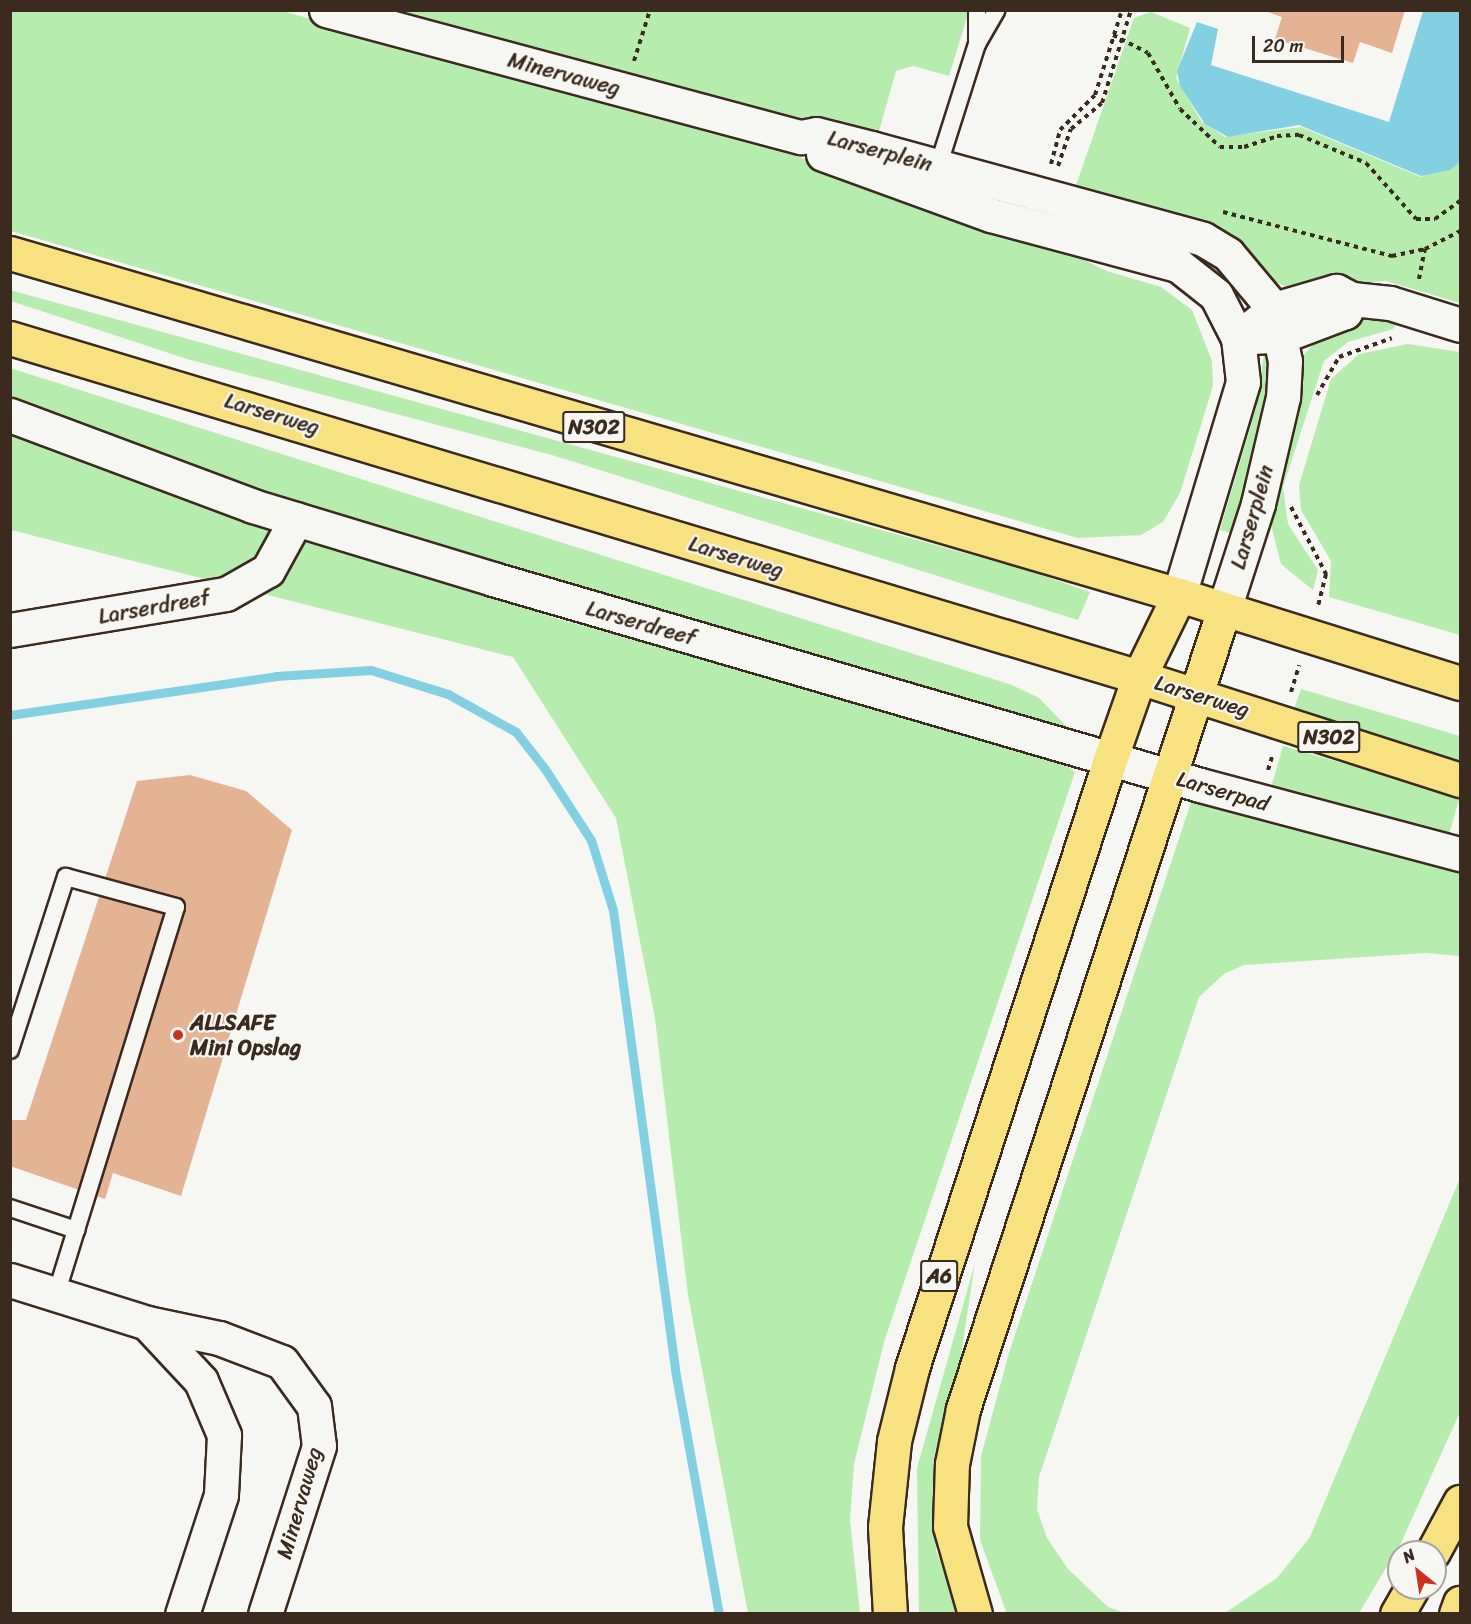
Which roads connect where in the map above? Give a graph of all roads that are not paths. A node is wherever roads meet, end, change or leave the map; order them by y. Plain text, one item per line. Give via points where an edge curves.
1 (326, 10) edge
2 (977, 10) edge
3 (997, 10) edge
4 (977, 44) junction
5 (801, 138) joint
6 (934, 181) junction
7 (10, 253) edge
8 (1279, 322) junction
9 (1461, 325) edge
10 (10, 338) edge
11 (1238, 338) junction
12 (10, 416) edge
13 (296, 519) junction
14 (1179, 595) junction
15 (1224, 609) junction
16 (10, 630) edge
17 (1139, 677) junction
18 (1461, 683) edge
19 (1198, 694) junction
20 (987, 722) joint
21 (1111, 757) junction
22 (1170, 776) junction
23 (1461, 780) edge
24 (1461, 854) edge
25 (10, 1050) edge
26 (10, 1208) edge
27 (76, 1230) junction
28 (10, 1280) edge
29 (56, 1294) junction
30 (147, 1323) junction
31 (1461, 1502) edge
32 (1440, 1540) edge
33 (1405, 1600) edge
34 (1461, 1603) edge
35 (182, 1614) edge
36 (265, 1614) edge
37 (890, 1614) edge
38 (975, 1614) edge
39 (1397, 1614) edge
40 (1456, 1614) edge

1 - 5 street, Minervaweg
2 - 4 lane
3 - 4 lane
4 - 6 lane
5 - 6 street, Larserplein via 816,134
6 - 8 street, Larserplein via 1203,239 1252,276
6 - 11 street, Larserplein via 1178,265 1216,295
7 - 14 main road, N302
8 - 9 street via 1345,312 1352,299 1390,303
8 - 11 street
8 - 15 street, Larserplein via 1283,397
10 - 17 main road, Larserweg / N302
11 - 14 street, Larserplein via 1240,402
12 - 13 street, Larserdreef
13 - 16 street, Larserdreef via 268,570 226,594
13 - 20 street, Larserdreef
14 - 15 main road, N302
14 - 17 main road, Larserplein
15 - 18 main road, N302
15 - 19 main road, Larserplein
17 - 19 main road, Larserweg / N302
17 - 21 main road, A6
19 - 22 main road, Larserplein
19 - 23 main road, Larserweg / N302
20 - 21 street, Larserpad
21 - 22 street, Larserpad
21 - 37 main road, A6 via 954,1225 912,1368 894,1441 885,1527
22 - 24 street, Larserpad
22 - 38 main road, Larserplein via 963,1409 952,1464 950,1526
25 - 27 lane via 66,877 176,907
26 - 27 lane
27 - 29 lane
28 - 29 street, Minervaweg
29 - 30 street, Minervaweg
30 - 35 street, Minervaweg via 201,1381 224,1435 221,1495
30 - 36 street, Minervaweg via 219,1338 282,1362 315,1406 319,1446
31 - 32 main road
33 - 39 main road
34 - 40 main road

